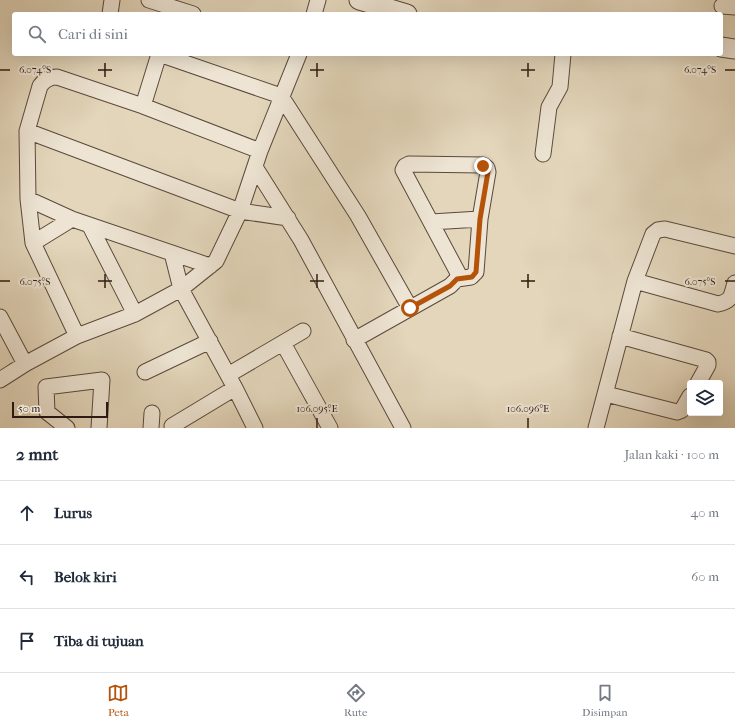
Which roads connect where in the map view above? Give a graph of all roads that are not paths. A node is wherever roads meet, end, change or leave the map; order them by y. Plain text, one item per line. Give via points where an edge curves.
1 (112, 0) edge
2 (149, 0) edge
3 (318, 0) edge
4 (359, 0) edge
5 (171, 11) edge
6 (110, 12) edge
7 (315, 12) edge
8 (400, 12) edge
9 (723, 47) edge
10 (735, 49) edge
11 (158, 56) edge
12 (165, 56) edge
13 (298, 56) edge
14 (563, 56) edge
15 (281, 96) junction
16 (143, 106) junction
17 (27, 131) junction
18 (260, 151) junction
19 (543, 154) dead end
20 (255, 167) junction
21 (28, 199) junction
22 (240, 211) junction
23 (288, 218) junction
24 (72, 219) junction
25 (480, 219) junction
26 (431, 222) junction
27 (90, 226) junction
28 (33, 242) junction
29 (735, 246) edge
30 (172, 253) junction
31 (210, 266) junction
32 (457, 279) junction
33 (635, 281) junction
34 (735, 284) edge
35 (182, 290) junction
36 (410, 308) junction
37 (135, 314) junction
38 (0, 317) edge
39 (303, 331) dead end
40 (77, 336) junction
41 (620, 336) junction
42 (354, 340) junction
43 (210, 341) junction
44 (282, 343) junction
45 (25, 364) junction
46 (145, 372) dead end
47 (0, 380) edge
48 (700, 380) edge
49 (232, 381) junction
50 (606, 394) junction
51 (687, 401) edge
52 (152, 413) dead end
53 (172, 426) dead end
54 (67, 428) edge
55 (99, 428) edge
56 (151, 428) edge
57 (255, 428) edge
58 (330, 428) edge
59 (403, 428) edge
60 (596, 428) edge

1 - 6 street
2 - 5 street
3 - 7 street
4 - 8 street
9 - 10 street
11 - 16 street
12 - 15 street
13 - 15 street
14 - 19 street via 560,87 549,107
15 - 18 street
15 - 36 street via 358,216
16 - 17 street via 57,77 50,77 40,86
16 - 18 street
17 - 21 street
17 - 22 street
18 - 20 street
20 - 22 street
20 - 23 street
21 - 24 street
21 - 28 street
22 - 23 street
22 - 31 street via 216,261
23 - 42 street
24 - 27 street
24 - 28 street
25 - 26 street
25 - 26 street via 488,172 486,168 409,164 403,170
25 - 32 street via 476,272 472,277
26 - 32 street via 458,273
27 - 30 street
27 - 37 street
28 - 40 street
29 - 33 street via 665,229 658,230 653,234
30 - 31 street
30 - 35 street
31 - 35 street
32 - 36 street via 450,286
33 - 34 street via 718,304 731,298
33 - 41 street
35 - 37 street
35 - 43 street
36 - 42 street
37 - 40 street
38 - 45 street
39 - 44 street
40 - 45 street
41 - 48 street via 706,360 708,366
41 - 50 street
42 - 59 street
43 - 46 street
43 - 49 street
44 - 49 street
44 - 58 street
45 - 47 street
49 - 53 street
49 - 57 street
50 - 51 street via 677,412 682,410
50 - 60 street
52 - 56 street
54 - 55 street via 46,412 46,387 102,380

